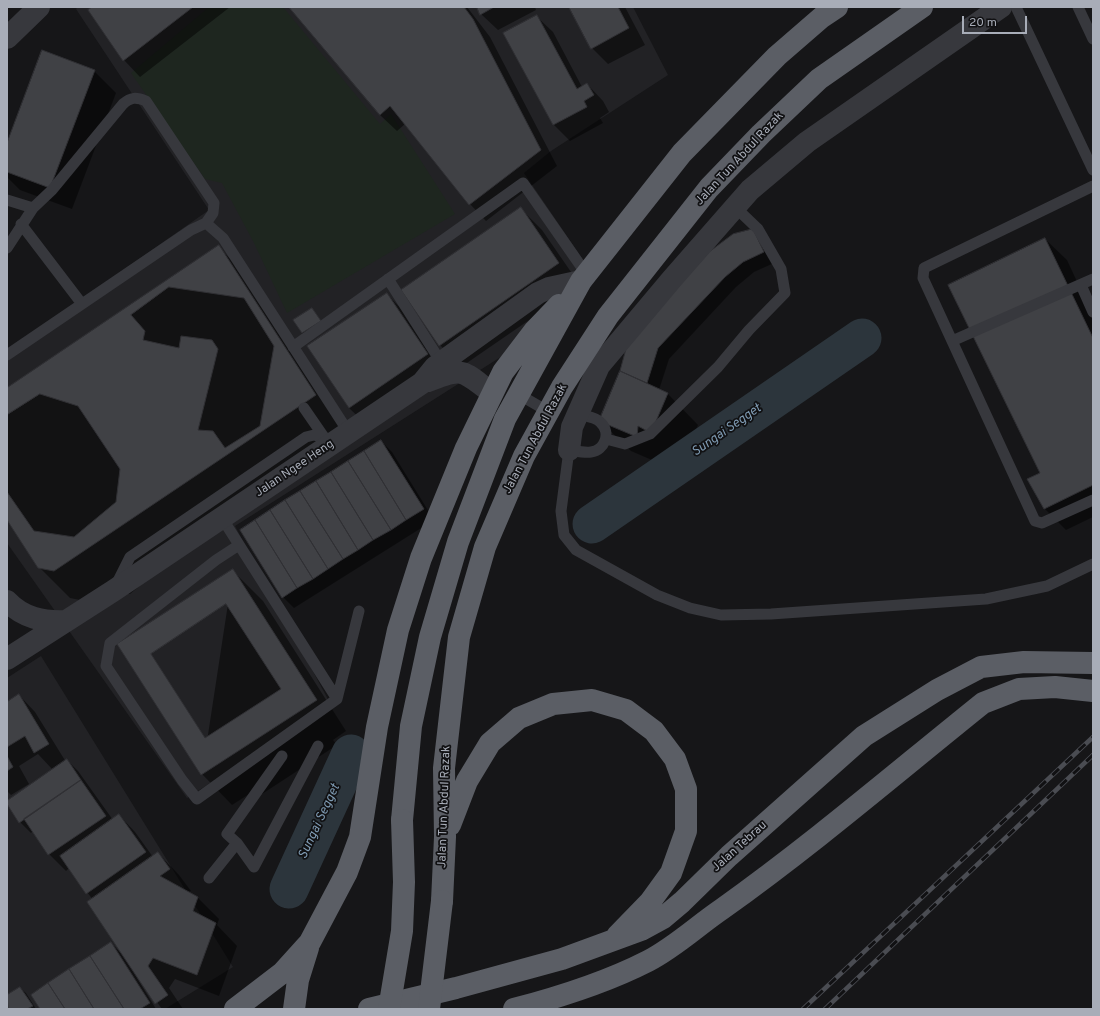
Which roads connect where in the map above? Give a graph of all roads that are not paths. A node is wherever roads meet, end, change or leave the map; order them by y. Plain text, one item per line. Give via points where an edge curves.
1 (39, 7) edge
2 (837, 7) edge
3 (922, 7) edge
4 (1016, 7) edge
5 (1078, 7) edge
6 (990, 9) edge
7 (7, 38) edge
8 (1093, 38) edge
9 (1093, 170) edge
10 (1093, 186) edge
11 (7, 200) edge
12 (735, 207) junction
13 (33, 208) junction
14 (206, 223) junction
15 (21, 224) junction
16 (7, 248) edge
17 (584, 278) junction
18 (388, 279) junction
19 (1093, 279) edge
20 (1081, 286) junction
21 (82, 304) junction
22 (1093, 312) edge
23 (952, 341) junction
24 (293, 346) junction
25 (7, 355) edge
26 (441, 362) junction
27 (422, 383) junction
28 (492, 393) junction
29 (518, 394) junction
30 (304, 408) dead end
31 (549, 412) junction
32 (578, 414) junction
33 (336, 437) junction
34 (606, 439) junction
35 (569, 450) junction
36 (1093, 500) edge
37 (222, 518) junction
38 (239, 545) junction
39 (1093, 564) edge
40 (113, 591) junction
41 (7, 602) edge
42 (359, 611) dead end
43 (66, 621) junction
44 (7, 659) edge
45 (1093, 663) edge
46 (1093, 690) edge
47 (337, 699) junction
48 (318, 746) dead end
49 (282, 756) dead end
50 (445, 837) junction
51 (237, 843) junction
52 (210, 878) dead end
53 (612, 941) junction
54 (310, 942) junction
55 (235, 1009) edge
56 (294, 1009) edge
57 (369, 1009) edge
58 (389, 1009) edge
59 (429, 1009) edge
60 (514, 1009) edge

1 - 7 street
2 - 17 highway via 777,56 682,153
3 - 31 highway, Jalan Tun Abdul Razak via 819,79 709,188 608,316 562,387
4 - 9 lane
5 - 8 lane
6 - 12 street via 807,142 750,190
10 - 23 lane via 924,268 923,278
11 - 13 lane
12 - 32 street via 672,278 600,366
12 - 34 lane via 758,229 781,269 785,293 718,367 650,434 625,444
13 - 14 lane via 52,190 123,104 131,98 138,98 146,101 214,203 213,213
13 - 15 lane
14 - 21 lane
14 - 24 lane via 223,238
15 - 16 lane
15 - 21 lane
17 - 18 lane via 523,183
17 - 26 street, Jalan Ngee Heng via 538,293
17 - 28 highway via 535,330 503,372
17 - 29 highway
18 - 24 lane
18 - 26 lane
19 - 20 lane
20 - 22 lane
20 - 23 lane
21 - 25 lane
23 - 36 lane via 1035,521 1042,523
24 - 33 lane
26 - 27 street, Jalan Ngee Heng
27 - 28 street via 457,371 463,372
27 - 33 street, Jalan Ngee Heng
28 - 54 highway via 454,474 421,558 398,630 380,712 360,837 347,872
29 - 31 lane
29 - 58 highway, bridge via 505,419 458,542 430,637 411,726 402,820 402,931
30 - 33 lane
31 - 50 highway, Jalan Tun Abdul Razak via 501,504 485,547 459,637 444,768
32 - 34 lane via 601,423
32 - 35 street via 572,427
33 - 37 street, Jalan Ngee Heng
33 - 40 lane via 306,437 130,557
34 - 35 lane via 595,451
35 - 39 lane via 561,511 564,535 576,550 657,595 690,608 721,616 986,599 1047,586
37 - 38 lane
37 - 40 street, Jalan Ngee Heng
38 - 47 lane
38 - 47 lane via 110,643 106,666 197,799
40 - 43 street, Jalan Ngee Heng
41 - 43 street via 27,617 51,622
42 - 47 lane
43 - 44 street, Jalan Ngee Heng
45 - 53 highway, Jalan Tebrau via 1024,662 981,667 937,690 864,736 663,918
46 - 60 highway via 1055,687 1019,689 983,703 769,875 682,940 608,980 564,996
48 - 51 lane via 254,867
49 - 51 lane via 227,834
50 - 53 highway via 467,781 490,743 519,718 553,704 592,700 626,710 654,731 675,759 686,790 686,831 671,873 650,902
50 - 59 highway, Jalan Tun Abdul Razak, bridge via 442,901
51 - 52 lane
53 - 57 highway, Jalan Tebrau via 562,959
54 - 55 highway via 282,973
54 - 56 highway via 298,980

